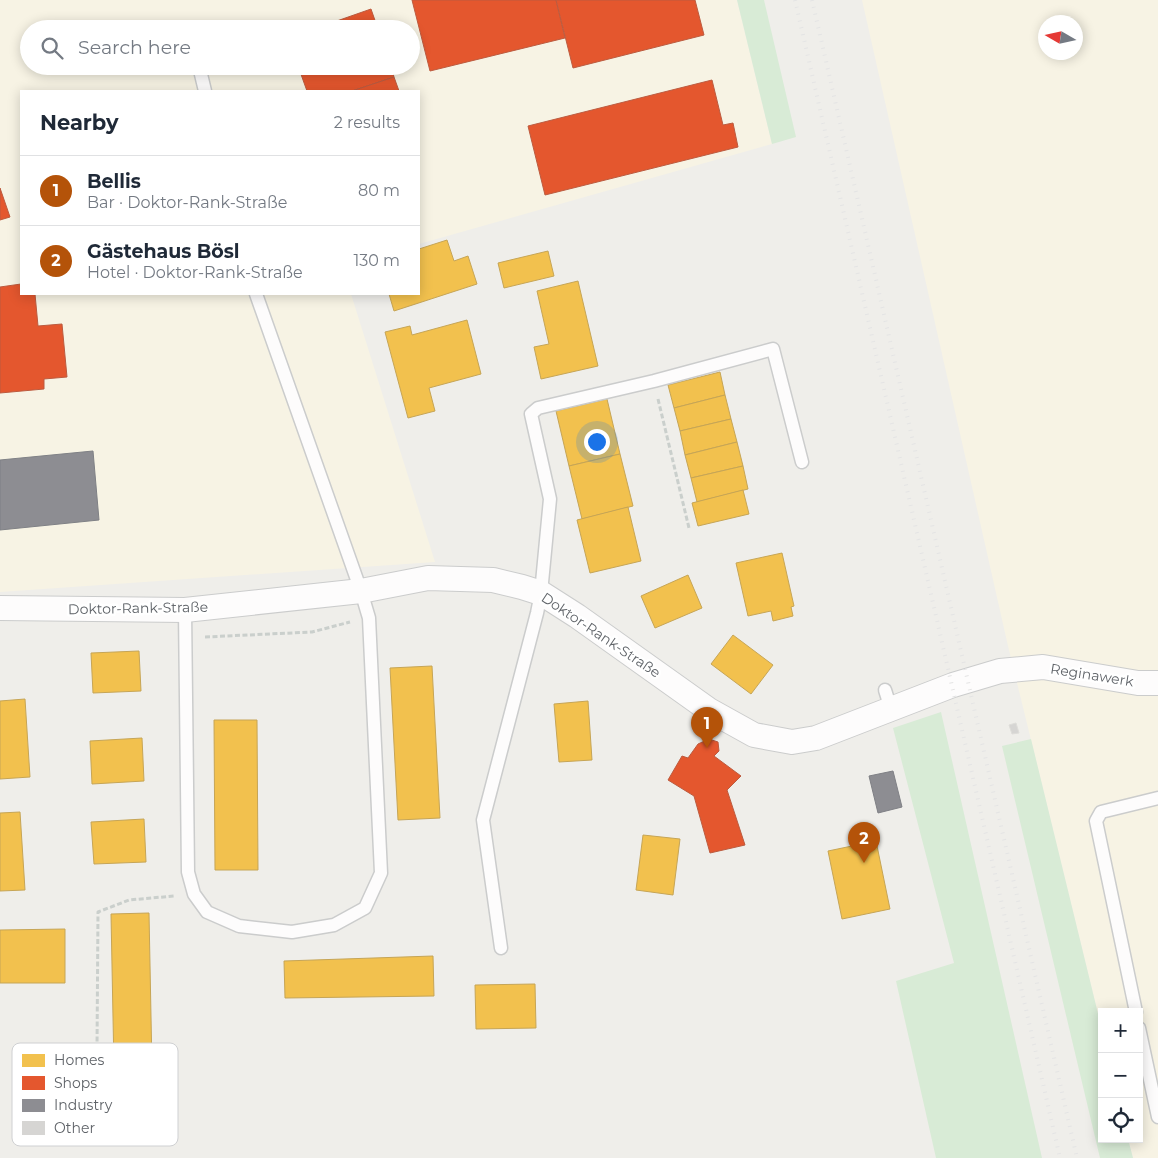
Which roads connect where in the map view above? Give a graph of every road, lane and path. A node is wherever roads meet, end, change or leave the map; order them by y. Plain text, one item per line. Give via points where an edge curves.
1 (202, 75) edge
2 (205, 90) edge
3 (256, 295) edge
4 (654, 381) junction
5 (802, 462) dead end
6 (689, 528) dead end
7 (361, 591) junction
8 (541, 593) junction
9 (0, 608) edge
10 (184, 610) junction
11 (968, 681) joint
12 (1158, 683) edge
13 (1158, 798) edge
14 (194, 894) junction
15 (501, 948) dead end
16 (1135, 1008) edge
17 (97, 1043) edge
18 (1143, 1047) edge
19 (1158, 1117) edge

1 - 2 lane
3 - 7 lane
4 - 5 lane via 773,349
4 - 6 path
4 - 8 lane via 538,408 532,414 550,499
7 - 8 street, Doktor-Rank-Straße via 428,578 493,580
7 - 10 street, Doktor-Rank-Straße
7 - 14 lane via 369,618 380,873 365,908 334,925 292,932 239,926 207,912
8 - 11 street, Doktor-Rank-Straße via 709,710 754,734 792,742 816,738 888,699
8 - 15 lane via 483,820
9 - 10 street, Doktor-Rank-Straße
10 - 14 lane via 188,872
11 - 12 street, Reginawerk via 1000,671 1043,667 1138,683
13 - 16 lane via 1101,812 1096,821
14 - 17 path via 129,900 98,912
18 - 19 lane

